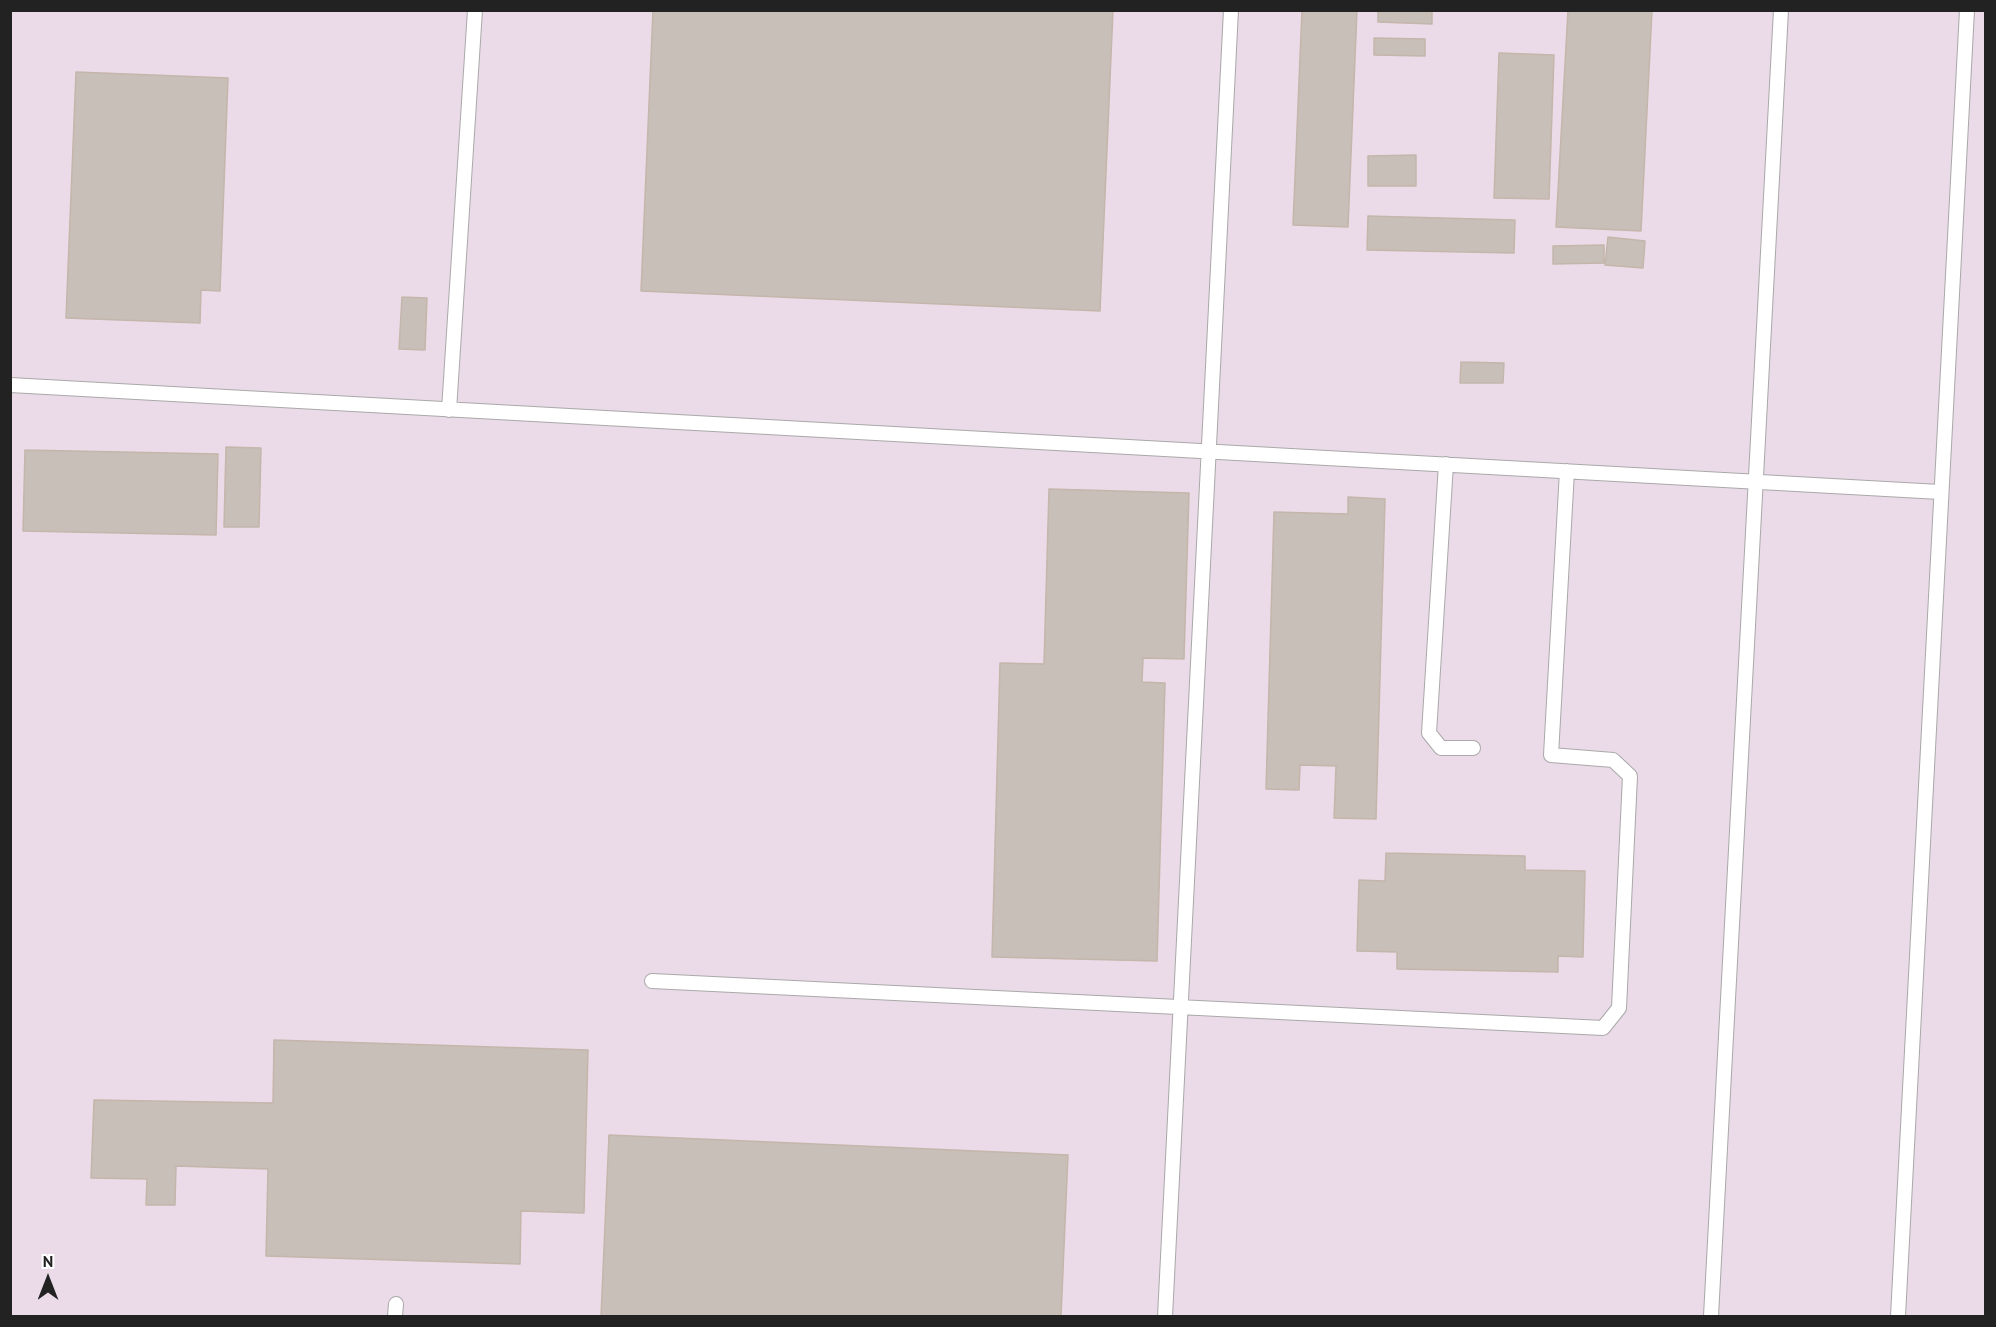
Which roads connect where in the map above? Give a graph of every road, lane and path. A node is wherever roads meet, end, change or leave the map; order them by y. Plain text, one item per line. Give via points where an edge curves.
1 (475, 10) edge
2 (1231, 10) edge
3 (1781, 10) edge
4 (1966, 10) edge
5 (10, 385) edge
6 (449, 410) junction
7 (1209, 451) junction
8 (1446, 464) junction
9 (1566, 471) junction
10 (1757, 482) junction
11 (1940, 492) junction
12 (1473, 748) dead end
13 (652, 981) dead end
14 (1181, 1008) junction
15 (1165, 1317) edge
16 (1711, 1317) edge
17 (1898, 1317) edge

1 - 6 lane
2 - 7 lane
3 - 10 lane
4 - 11 lane
5 - 6 lane
6 - 7 lane
7 - 8 lane
7 - 14 lane
8 - 9 lane
8 - 12 lane via 1429,733 1441,748
9 - 10 lane
9 - 14 lane via 1551,755 1613,760 1630,777 1619,1008 1603,1028
10 - 11 lane
10 - 16 lane
11 - 17 lane
13 - 14 lane
14 - 15 lane

